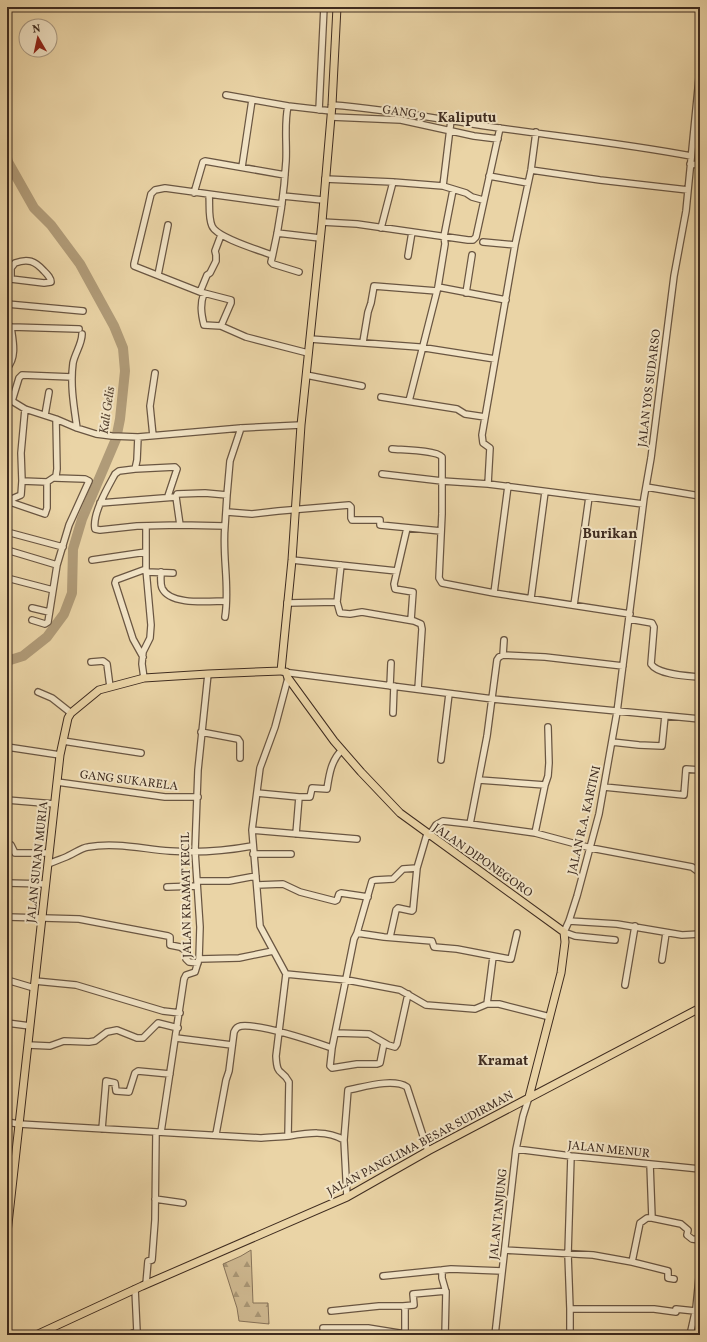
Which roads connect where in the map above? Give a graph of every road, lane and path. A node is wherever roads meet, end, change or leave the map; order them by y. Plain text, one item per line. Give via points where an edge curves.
1 (324, 7) edge
2 (337, 7) edge
3 (700, 68) edge
4 (226, 95) dead end
5 (252, 100) junction
6 (288, 106) junction
7 (319, 110) junction
8 (331, 111) junction
9 (451, 120) junction
10 (500, 128) junction
11 (450, 131) junction
12 (536, 132) junction
13 (498, 139) junction
14 (691, 156) junction
15 (690, 164) junction
16 (700, 165) edge
17 (242, 167) junction
18 (531, 170) junction
19 (285, 175) junction
20 (489, 176) junction
21 (324, 179) junction
22 (393, 182) junction
23 (528, 183) junction
24 (443, 186) junction
25 (453, 190) junction
26 (688, 190) junction
27 (194, 193) junction
28 (209, 194) junction
29 (283, 196) junction
30 (7, 200) edge
31 (323, 200) junction
32 (483, 200) junction
33 (7, 204) edge
34 (282, 204) junction
35 (322, 222) junction
36 (168, 225) dead end
37 (381, 228) junction
38 (412, 232) junction
39 (276, 233) junction
40 (221, 235) junction
41 (444, 236) junction
42 (320, 238) junction
43 (483, 242) dead end
44 (515, 245) junction
45 (272, 255) junction
46 (472, 255) dead end
47 (408, 256) dead end
48 (299, 272) dead end
49 (158, 275) junction
50 (9, 279) edge
51 (437, 289) junction
52 (202, 292) junction
53 (466, 293) junction
54 (506, 300) junction
55 (7, 304) edge
56 (83, 311) dead end
57 (9, 326) edge
58 (222, 326) junction
59 (310, 339) junction
60 (363, 342) junction
61 (422, 347) junction
62 (308, 353) junction
63 (10, 356) edge
64 (495, 359) junction
65 (7, 368) edge
66 (155, 373) dead end
67 (306, 375) junction
68 (72, 377) junction
69 (362, 386) dead end
70 (49, 392) dead end
71 (381, 397) dead end
72 (10, 400) edge
73 (408, 401) junction
74 (25, 409) junction
75 (46, 415) junction
76 (485, 417) junction
77 (56, 419) junction
78 (301, 425) junction
79 (77, 428) junction
80 (241, 428) junction
81 (153, 436) junction
82 (138, 437) junction
83 (392, 449) dead end
84 (135, 469) junction
85 (382, 474) dead end
86 (54, 478) junction
87 (22, 481) junction
88 (442, 481) junction
89 (47, 482) junction
90 (488, 484) junction
91 (508, 486) junction
92 (646, 487) junction
93 (545, 492) junction
94 (227, 495) junction
95 (168, 496) junction
96 (700, 496) edge
97 (176, 497) junction
98 (589, 497) junction
99 (7, 501) edge
100 (100, 503) junction
101 (643, 504) junction
102 (294, 510) junction
103 (227, 512) junction
104 (180, 525) junction
105 (146, 526) junction
106 (225, 526) junction
107 (407, 528) junction
108 (441, 531) junction
109 (7, 532) edge
110 (63, 547) junction
111 (7, 550) edge
112 (146, 552) junction
113 (92, 560) dead end
114 (292, 560) junction
115 (58, 565) junction
116 (340, 565) junction
117 (146, 571) junction
118 (398, 571) junction
119 (161, 572) junction
120 (173, 573) dead end
121 (7, 578) edge
122 (53, 590) junction
123 (494, 593) junction
124 (530, 598) junction
125 (226, 601) junction
126 (338, 602) junction
127 (287, 603) junction
128 (574, 605) junction
129 (32, 608) dead end
130 (49, 612) junction
131 (630, 616) junction
132 (224, 617) dead end
133 (32, 620) dead end
134 (411, 620) junction
135 (504, 640) dead end
136 (503, 655) junction
137 (143, 657) junction
138 (91, 662) dead end
139 (391, 663) dead end
140 (624, 666) junction
141 (208, 674) junction
142 (285, 674) junction
143 (700, 677) edge
144 (144, 678) junction
145 (392, 686) junction
146 (110, 687) junction
147 (418, 689) junction
148 (38, 692) dead end
149 (449, 694) junction
150 (493, 699) junction
151 (617, 712) junction
152 (71, 713) junction
153 (393, 713) dead end
154 (665, 716) junction
155 (700, 719) edge
156 (548, 727) dead end
157 (201, 732) junction
158 (63, 741) junction
159 (612, 742) junction
160 (7, 747) edge
161 (342, 750) junction
162 (141, 753) dead end
163 (60, 755) junction
164 (240, 758) dead end
165 (441, 760) dead end
166 (700, 770) edge
167 (479, 780) junction
168 (57, 782) junction
169 (545, 785) junction
170 (604, 787) junction
171 (257, 792) junction
172 (198, 797) junction
173 (299, 797) junction
174 (7, 800) edge
175 (55, 804) junction
176 (470, 824) junction
177 (252, 830) junction
178 (535, 833) junction
179 (296, 834) junction
180 (428, 835) junction
181 (358, 839) dead end
182 (7, 844) edge
183 (252, 846) junction
184 (591, 848) junction
185 (195, 851) junction
186 (49, 853) junction
187 (254, 854) junction
188 (291, 854) dead end
189 (48, 864) junction
190 (417, 868) junction
191 (700, 872) edge
192 (256, 876) junction
193 (7, 883) edge
194 (46, 884) junction
195 (197, 884) junction
196 (257, 884) junction
197 (167, 887) dead end
198 (368, 897) junction
199 (7, 917) edge
200 (42, 917) junction
201 (570, 921) junction
202 (635, 926) junction
203 (564, 932) junction
204 (357, 933) junction
205 (517, 933) dead end
206 (666, 933) junction
207 (700, 934) edge
208 (390, 938) junction
209 (615, 940) dead end
210 (273, 951) junction
211 (493, 957) junction
212 (662, 960) dead end
213 (198, 961) junction
214 (286, 974) junction
215 (7, 980) edge
216 (347, 980) junction
217 (34, 984) junction
218 (625, 985) dead end
219 (408, 994) junction
220 (487, 1004) junction
221 (700, 1008) edge
222 (180, 1013) junction
223 (550, 1017) junction
224 (7, 1023) edge
225 (30, 1026) junction
226 (178, 1028) junction
227 (278, 1032) junction
228 (335, 1033) junction
229 (176, 1038) junction
230 (384, 1043) junction
231 (28, 1045) junction
232 (232, 1045) junction
233 (332, 1048) junction
234 (170, 1074) junction
235 (529, 1097) junction
236 (7, 1122) edge
237 (18, 1124) junction
238 (102, 1129) junction
239 (159, 1132) junction
240 (216, 1134) junction
241 (288, 1136) junction
242 (344, 1140) junction
243 (516, 1148) junction
244 (428, 1151) junction
245 (571, 1156) junction
246 (650, 1164) junction
247 (700, 1169) edge
248 (347, 1197) junction
249 (154, 1199) junction
250 (183, 1203) dead end
251 (652, 1218) junction
252 (7, 1233) edge
253 (700, 1240) edge
254 (505, 1250) junction
255 (568, 1254) junction
256 (632, 1262) junction
257 (700, 1268) edge
258 (442, 1270) junction
259 (502, 1271) junction
260 (382, 1276) dead end
261 (674, 1279) dead end
262 (146, 1284) junction
263 (135, 1289) junction
264 (446, 1291) junction
265 (403, 1306) junction
266 (697, 1308) edge
267 (570, 1309) junction
268 (331, 1311) dead end
269 (323, 1328) dead end
270 (405, 1334) edge
271 (36, 1335) edge
272 (133, 1335) edge
273 (445, 1335) edge
274 (495, 1335) edge
275 (570, 1335) edge
276 (690, 1335) edge

1 - 7 street
2 - 8 main road
3 - 14 street, JALAN YOS SUDARSO
4 - 5 street
5 - 6 street
5 - 17 street
6 - 7 street
6 - 19 street
7 - 8 street
8 - 9 street via 363,107
8 - 11 street, GANG 9 via 401,120
8 - 21 main road
9 - 10 street
9 - 11 street
10 - 12 street
10 - 13 street
11 - 13 street, GANG 9
11 - 24 street
12 - 14 street
12 - 18 street
13 - 20 street
14 - 15 street, JALAN YOS SUDARSO
15 - 16 street
15 - 26 street, JALAN YOS SUDARSO
17 - 19 street
17 - 27 street via 204,161
18 - 23 street
18 - 26 street
19 - 29 street
20 - 23 street
20 - 32 street
21 - 22 street
21 - 31 main road
22 - 24 street
22 - 37 street
23 - 44 street
24 - 25 street
25 - 32 street
25 - 41 street
26 - 92 street, JALAN YOS SUDARSO
27 - 28 street
27 - 49 street via 165,188 155,190 151,194 134,264 136,268
28 - 34 street
28 - 40 street via 211,224
29 - 31 street
29 - 34 street
30 - 33 street
31 - 35 main road
32 - 41 street via 476,237 468,240
34 - 39 street
35 - 37 street
35 - 42 main road
36 - 49 street
37 - 38 street
38 - 41 street
38 - 47 street
39 - 42 street
39 - 45 street
40 - 45 street
40 - 52 street via 215,251 216,261 207,275
41 - 51 street via 445,244
42 - 59 main road
43 - 44 street
44 - 54 street
45 - 48 street via 273,264
46 - 53 street
49 - 52 street
50 - 50 street via 15,263 31,261 39,265 52,282
51 - 53 street
51 - 60 street via 374,286
51 - 61 street
52 - 58 street via 201,309 204,324
52 - 58 street via 232,301
53 - 54 street
54 - 64 street
55 - 56 street
57 - 63 street
57 - 68 street via 80,331 82,338 73,361
58 - 62 street via 246,337
59 - 60 street
59 - 62 main road
60 - 61 street
61 - 64 street
61 - 73 street
62 - 67 main road
63 - 65 street
64 - 76 street
66 - 81 street via 150,406
67 - 69 street
67 - 78 main road
68 - 72 street via 22,375
68 - 79 street
70 - 75 street
71 - 73 street
72 - 74 street
73 - 76 street via 457,409 465,414
74 - 75 street
74 - 87 street via 21,453
75 - 77 street
76 - 90 street via 482,440 490,448
77 - 79 street
77 - 86 street via 58,469
78 - 80 street
78 - 102 main road
79 - 82 street via 96,434
80 - 81 street
80 - 94 street via 230,461
81 - 82 street
82 - 84 street
83 - 88 street via 440,455
84 - 95 street via 175,467 177,469
84 - 100 street via 115,474
85 - 88 street
86 - 89 street
86 - 110 street via 85,479 89,482 69,525
87 - 89 street
87 - 99 street via 22,495
88 - 90 street
88 - 108 street
89 - 99 street via 48,504 45,514
90 - 91 street
91 - 93 street
91 - 123 street
92 - 96 street
92 - 101 street, JALAN YOS SUDARSO
93 - 98 street
93 - 124 street
94 - 97 street via 184,493 177,494
94 - 103 street
95 - 97 street
95 - 100 street
97 - 104 street
98 - 101 street
98 - 128 street
100 - 105 street via 94,525 96,529
101 - 131 street, JALAN YOS SUDARSO
102 - 103 street via 252,514
102 - 107 street via 349,506 352,520 380,520 380,525
102 - 114 main road
103 - 106 street
104 - 105 street
104 - 106 street
105 - 112 street
106 - 125 street
107 - 108 street
107 - 118 street
108 - 123 street via 442,583
109 - 110 street
110 - 115 street
111 - 115 street
112 - 113 street
112 - 117 street
114 - 116 street
114 - 127 main road
115 - 122 street
116 - 118 street
116 - 126 street
117 - 119 street
117 - 137 street via 151,625 150,638
117 - 137 street via 116,580 133,639
118 - 134 street via 395,589 413,592
119 - 120 street
119 - 125 street via 161,586 174,599
121 - 122 street
122 - 130 street
123 - 124 street
124 - 128 street
125 - 132 street
126 - 127 street
126 - 134 street via 338,611 342,614 362,612
127 - 142 main road
128 - 131 street
129 - 130 street
130 - 133 street via 47,623
131 - 140 street, JALAN YOS SUDARSO
131 - 143 street via 652,622 654,628 651,664 654,669
134 - 147 street via 419,622 422,626
135 - 136 street
136 - 140 street
136 - 150 street via 497,660
137 - 144 street
138 - 146 street via 103,661 107,664
139 - 145 street
140 - 151 street, JALAN YOS SUDARSO
141 - 142 main road
141 - 144 main road
141 - 157 street, JALAN KRAMAT KECIL
142 - 145 street
142 - 161 main road, JALAN DIPONEGORO
142 - 171 street via 275,727 260,768
144 - 146 main road
145 - 147 street
145 - 153 street
146 - 152 main road via 99,690
147 - 149 street
148 - 152 street via 50,697
149 - 150 street
149 - 165 street
150 - 151 street
150 - 167 street
151 - 154 street
151 - 159 street, JALAN R.A. KARTINI
152 - 158 main road, JALAN SUNAN MURIA
154 - 155 street
154 - 159 street via 662,746
156 - 169 street via 549,763
157 - 164 street via 238,739
157 - 172 street, JALAN KRAMAT KECIL
158 - 162 street
158 - 163 main road, JALAN SUNAN MURIA
159 - 170 street, JALAN R.A. KARTINI
160 - 163 street
161 - 173 street via 334,761 327,789 312,788 310,797
161 - 180 main road, JALAN DIPONEGORO via 400,813
163 - 168 main road, JALAN SUNAN MURIA
166 - 170 street via 686,769 684,795
167 - 169 street
167 - 176 street
168 - 172 street, GANG SUKARELA via 165,797
168 - 175 main road, JALAN SUNAN MURIA
169 - 178 street
170 - 184 street, JALAN R.A. KARTINI
171 - 173 street
171 - 177 street
172 - 185 street, JALAN KRAMAT KECIL
173 - 179 street
174 - 175 street
175 - 186 main road, JALAN SUNAN MURIA
176 - 178 street
176 - 180 street via 443,821
177 - 179 street
177 - 183 street
178 - 184 street
179 - 181 street
180 - 190 street
180 - 203 main road, JALAN DIPONEGORO
182 - 186 street via 11,845 15,853
183 - 185 street via 224,851
183 - 187 street
184 - 191 street via 692,867
184 - 201 street, JALAN R.A. KARTINI
185 - 189 street via 132,846 86,847
185 - 195 street, JALAN KRAMAT KECIL
186 - 189 main road, JALAN SUNAN MURIA
187 - 188 street
187 - 192 street
189 - 194 main road, JALAN SUNAN MURIA
190 - 198 street via 402,869 393,880 372,881
190 - 208 street via 414,910 396,910
192 - 195 street
192 - 196 street
193 - 194 street
194 - 200 main road, JALAN SUNAN MURIA
195 - 197 street
195 - 213 street, JALAN KRAMAT KECIL via 200,927
196 - 198 street via 283,884 335,902 341,893
196 - 210 street via 260,926
198 - 204 street
199 - 200 street
200 - 213 street via 78,919 168,936 170,945 185,950 189,962
200 - 217 main road, JALAN SUNAN MURIA
201 - 202 street
201 - 203 street, JALAN R.A. KARTINI
202 - 206 street
202 - 218 street
203 - 209 street via 575,936
203 - 223 main road via 564,958
204 - 208 street
204 - 216 street
205 - 211 street via 512,959
206 - 207 street
206 - 212 street
208 - 211 street via 432,941 434,947
210 - 213 street via 239,958
210 - 214 street
211 - 220 street
213 - 222 street, JALAN KRAMAT KECIL via 195,972 186,975 184,979
214 - 216 street
214 - 227 street
215 - 217 street
216 - 219 street via 400,990
216 - 228 street
217 - 222 street via 76,985
217 - 225 main road, JALAN SUNAN MURIA
219 - 220 street via 426,1005 475,1009
219 - 230 street via 396,1046
220 - 223 street via 499,1004
221 - 235 main road, JALAN PANGLIMA BESAR SUDIRMAN
222 - 226 street, JALAN KRAMAT KECIL
223 - 235 main road
224 - 225 street
225 - 231 main road, JALAN SUNAN MURIA
226 - 229 street, JALAN KRAMAT KECIL
226 - 231 street via 158,1023 143,1038 117,1030 107,1032 95,1041 64,1041 50,1046
227 - 232 street via 240,1026 234,1032
227 - 233 street
227 - 241 street via 277,1069 289,1082
228 - 230 street via 369,1034
228 - 233 street
229 - 232 street
229 - 234 street, JALAN KRAMAT KECIL
230 - 233 street via 380,1063 377,1064 332,1068
231 - 237 main road, JALAN SUNAN MURIA
232 - 240 street
234 - 238 street via 138,1071 129,1092 116,1091 115,1083 106,1081
234 - 239 street, JALAN KRAMAT KECIL
235 - 243 street, JALAN TANJUNG
235 - 244 main road, JALAN PANGLIMA BESAR SUDIRMAN
236 - 237 street
237 - 238 street
237 - 252 main road, JALAN SUNAN MURIA
238 - 239 street
239 - 240 street
239 - 249 street, JALAN KRAMAT KECIL
240 - 241 street
241 - 242 street via 323,1133
242 - 244 street via 348,1090 397,1083 407,1087
242 - 248 street
243 - 245 street, JALAN MENUR
243 - 254 street, JALAN TANJUNG
244 - 248 main road, JALAN PANGLIMA BESAR SUDIRMAN
245 - 246 street, JALAN MENUR
245 - 255 street
246 - 247 street, JALAN MENUR
246 - 251 street
248 - 262 main road, JALAN PANGLIMA BESAR SUDIRMAN
249 - 250 street
249 - 262 street, JALAN KRAMAT KECIL via 152,1260 148,1261
251 - 253 street via 681,1224 688,1230 687,1236
251 - 256 street via 640,1223
254 - 255 street
254 - 259 street, JALAN TANJUNG
255 - 256 street via 593,1255
255 - 267 street
256 - 261 street via 668,1271 668,1278
257 - 266 street
258 - 259 street
258 - 260 street
258 - 264 street
259 - 274 street, JALAN TANJUNG
262 - 263 main road, JALAN PANGLIMA BESAR SUDIRMAN
263 - 271 main road, JALAN PANGLIMA BESAR SUDIRMAN
263 - 272 street via 137,1332
264 - 265 street via 413,1294 414,1306
264 - 273 street
265 - 268 street
265 - 270 street
266 - 267 street via 676,1308 676,1312 654,1309
266 - 276 street
267 - 275 street
269 - 270 street via 368,1328

